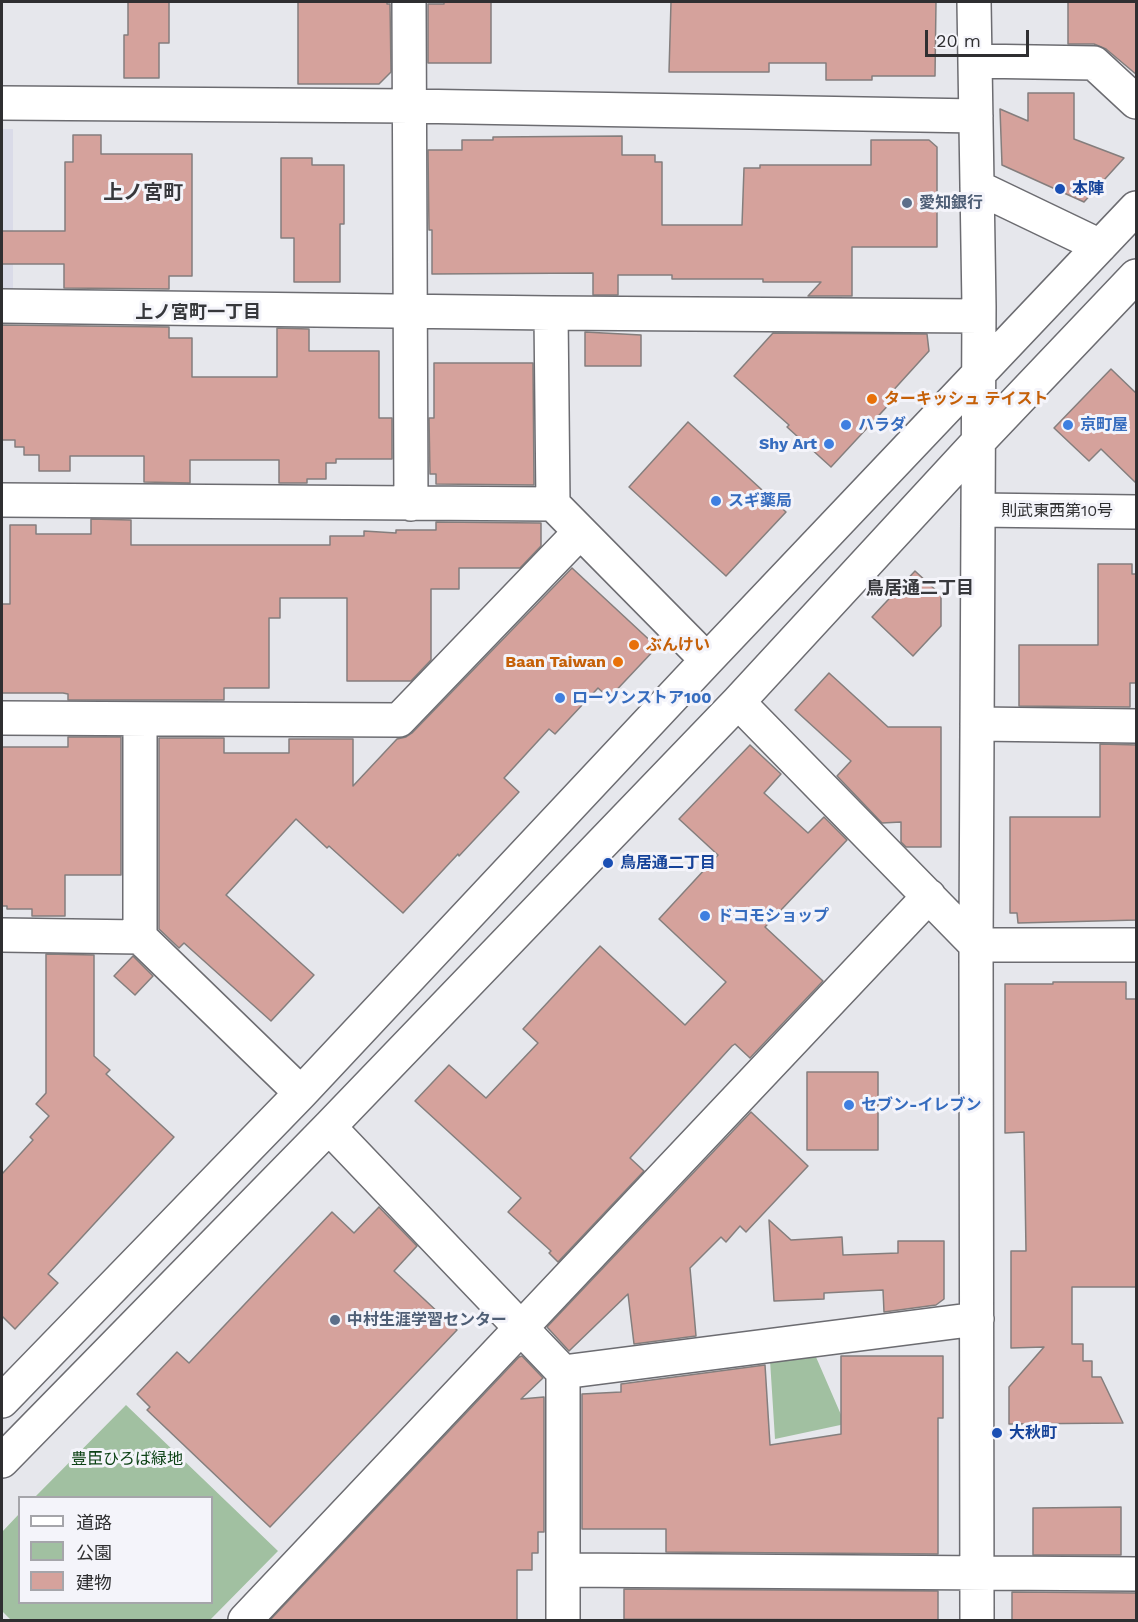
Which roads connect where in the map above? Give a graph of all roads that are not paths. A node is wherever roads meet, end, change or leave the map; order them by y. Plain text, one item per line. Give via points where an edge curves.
1 (409, 2) edge
2 (974, 2) edge
3 (975, 61) junction
4 (1137, 102) edge
5 (2, 104) edge
6 (410, 106) junction
7 (976, 116) junction
8 (977, 187) junction
9 (1137, 207) edge
10 (1100, 246) junction
11 (1137, 276) edge
12 (2, 306) edge
13 (410, 312) junction
14 (551, 313) junction
15 (979, 316) junction
16 (978, 375) junction
17 (978, 442) junction
18 (2, 500) edge
19 (411, 504) junction
20 (553, 504) junction
21 (978, 510) junction
22 (1137, 512) edge
23 (580, 532) junction
24 (707, 660) junction
25 (738, 702) junction
26 (2, 718) edge
27 (140, 719) junction
28 (977, 724) junction
29 (1137, 726) edge
30 (928, 896) junction
31 (2, 935) edge
32 (140, 937) junction
33 (976, 945) junction
34 (1137, 945) edge
35 (301, 1093) junction
36 (329, 1127) junction
37 (977, 1319) junction
38 (521, 1329) junction
39 (563, 1372) junction
40 (2, 1401) edge
41 (2, 1461) edge
42 (564, 1570) junction
43 (978, 1573) junction
44 (1137, 1574) edge
45 (245, 1620) edge
46 (563, 1620) edge
47 (977, 1620) edge

1 - 6 street
2 - 3 street
3 - 4 street via 1094,63
3 - 7 street
5 - 6 street
6 - 7 street
6 - 13 street
7 - 8 street
8 - 10 street
8 - 15 street
9 - 10 street
10 - 16 street
11 - 17 street
12 - 13 street
13 - 14 street
13 - 19 street
14 - 15 street
14 - 20 street
15 - 16 street
16 - 17 street
16 - 24 street
17 - 21 street
17 - 25 street
18 - 19 street
19 - 20 street
20 - 23 street
21 - 22 street, 則武東西第10号
21 - 28 street
23 - 24 street
23 - 27 street via 399,720
24 - 35 street
25 - 30 street
25 - 36 street
26 - 27 street
27 - 32 street
28 - 29 street
28 - 33 street
30 - 33 street
30 - 38 street
31 - 32 street
32 - 35 street
33 - 34 street
33 - 37 street
35 - 40 street
36 - 38 street
36 - 41 street
37 - 39 street
37 - 43 street
38 - 39 street
38 - 45 street
39 - 42 street
42 - 43 street
42 - 46 street
43 - 44 street
43 - 47 street

